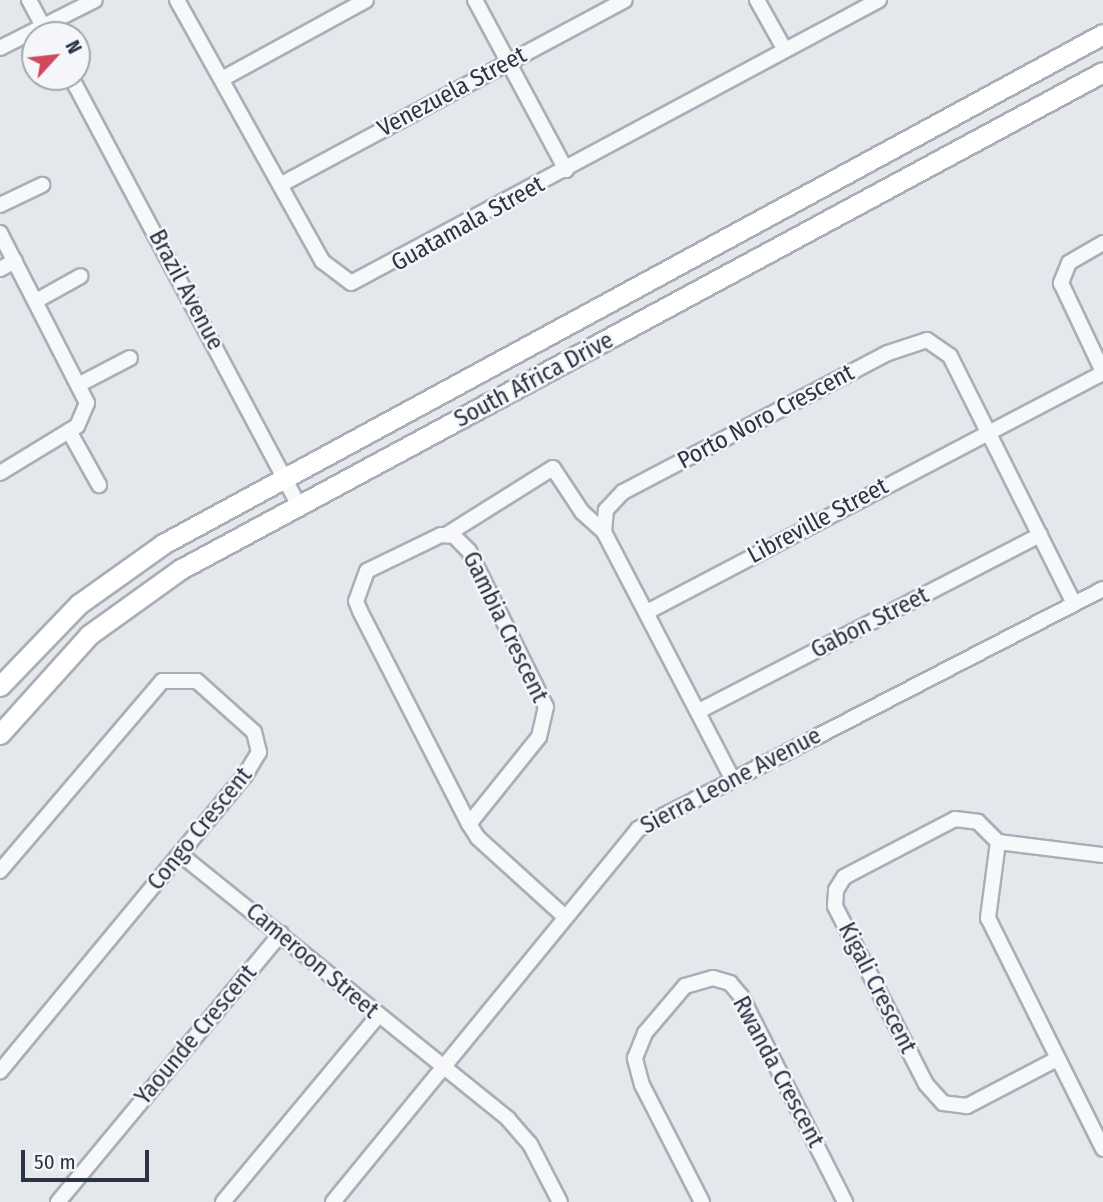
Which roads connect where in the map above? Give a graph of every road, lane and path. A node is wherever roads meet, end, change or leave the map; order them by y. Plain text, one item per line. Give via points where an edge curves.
1 (29, 0) edge
2 (95, 0) edge
3 (177, 0) edge
4 (366, 0) edge
5 (475, 0) edge
6 (625, 0) edge
7 (757, 0) edge
8 (879, 0) edge
9 (40, 21) edge
10 (60, 21) edge
11 (1103, 34) edge
12 (21, 40) edge
13 (0, 48) edge
14 (785, 50) junction
15 (507, 62) junction
16 (1103, 72) edge
17 (222, 79) junction
18 (78, 91) edge
19 (566, 170) junction
20 (42, 185) dead end
21 (281, 185) junction
22 (0, 205) edge
23 (0, 233) edge
24 (1103, 243) edge
25 (15, 261) junction
26 (0, 269) edge
27 (81, 276) dead end
28 (36, 301) junction
29 (130, 358) dead end
30 (1103, 373) edge
31 (82, 383) junction
32 (69, 431) junction
33 (988, 431) junction
34 (0, 473) edge
35 (284, 477) junction
36 (99, 485) dead end
37 (299, 505) junction
38 (604, 532) junction
39 (446, 535) junction
40 (1040, 535) junction
41 (1103, 589) edge
42 (1074, 604) junction
43 (647, 612) junction
44 (0, 686) edge
45 (699, 711) junction
46 (0, 734) edge
47 (732, 778) junction
48 (469, 824) junction
49 (998, 842) junction
50 (180, 854) junction
51 (1103, 855) edge
52 (0, 871) edge
53 (565, 917) junction
54 (281, 933) junction
55 (378, 1016) junction
56 (1057, 1059) junction
57 (445, 1066) junction
58 (0, 1071) edge
59 (1103, 1149) edge
60 (58, 1202) edge
61 (223, 1202) edge
62 (332, 1202) edge
63 (559, 1202) edge
64 (702, 1202) edge
65 (845, 1202) edge

1 - 9 street
2 - 10 street
3 - 17 street, Guatamala Street
4 - 17 street
5 - 15 street
6 - 15 street, Venezuela Street
7 - 14 street
8 - 14 street, Guatamala Street
11 - 35 street, South Africa Drive
12 - 13 street
14 - 19 street, Guatamala Street
15 - 19 street
15 - 21 street, Venezuela Street
16 - 37 street, South Africa Drive
17 - 21 street, Guatamala Street
18 - 35 street, Brazil Avenue
19 - 21 street, Guatamala Street via 351,283 322,261
20 - 22 street
23 - 25 street
24 - 30 street via 1069,263 1061,283
25 - 26 street
25 - 28 street
27 - 28 street
28 - 31 street
29 - 31 street
30 - 33 street, Libreville Street
31 - 32 street via 85,413
32 - 34 street
32 - 36 street
33 - 38 street, Porto Noro Crescent via 950,356 938,344 915,342 624,492 606,510
33 - 40 street, Porto Noro Crescent
33 - 43 street, Libreville Street
35 - 37 street, Brazil Avenue
35 - 44 street, South Africa Drive via 117,574 60,621
37 - 46 street, South Africa Drive via 118,610 75,648
38 - 39 street via 582,512 553,468
38 - 43 street
39 - 48 street, Gambia Crescent via 469,551 546,707 539,737
39 - 48 street, Gambia Crescent via 367,571 355,594
40 - 42 street, Porto Noro Crescent
40 - 45 street, Gabon Street
41 - 42 street, Sierra Leone Avenue
42 - 47 street, Sierra Leone Avenue
43 - 45 street
45 - 47 street
47 - 53 street, Sierra Leone Avenue via 638,829
48 - 53 street, Gambia Crescent via 490,855
49 - 51 street
49 - 56 street via 988,918
49 - 56 street, Kigali Crescent via 978,822 946,821 844,877 835,906 926,1084 943,1103 954,1108 977,1102
50 - 52 street, Congo Crescent via 246,774 259,747 250,726 206,688 176,677 147,693
50 - 54 street, Cameroon Street
50 - 58 street, Congo Crescent
53 - 57 street, Sierra Leone Avenue
54 - 55 street, Cameroon Street
54 - 60 street, Yaounde Crescent
55 - 57 street, Cameroon Street
55 - 61 street
56 - 59 street
57 - 62 street, Sierra Leone Avenue
57 - 63 street, Cameroon Street via 526,1138
64 - 65 street, Rwanda Crescent via 642,1085 635,1058 645,1033 685,986 713,978 730,983 741,996

